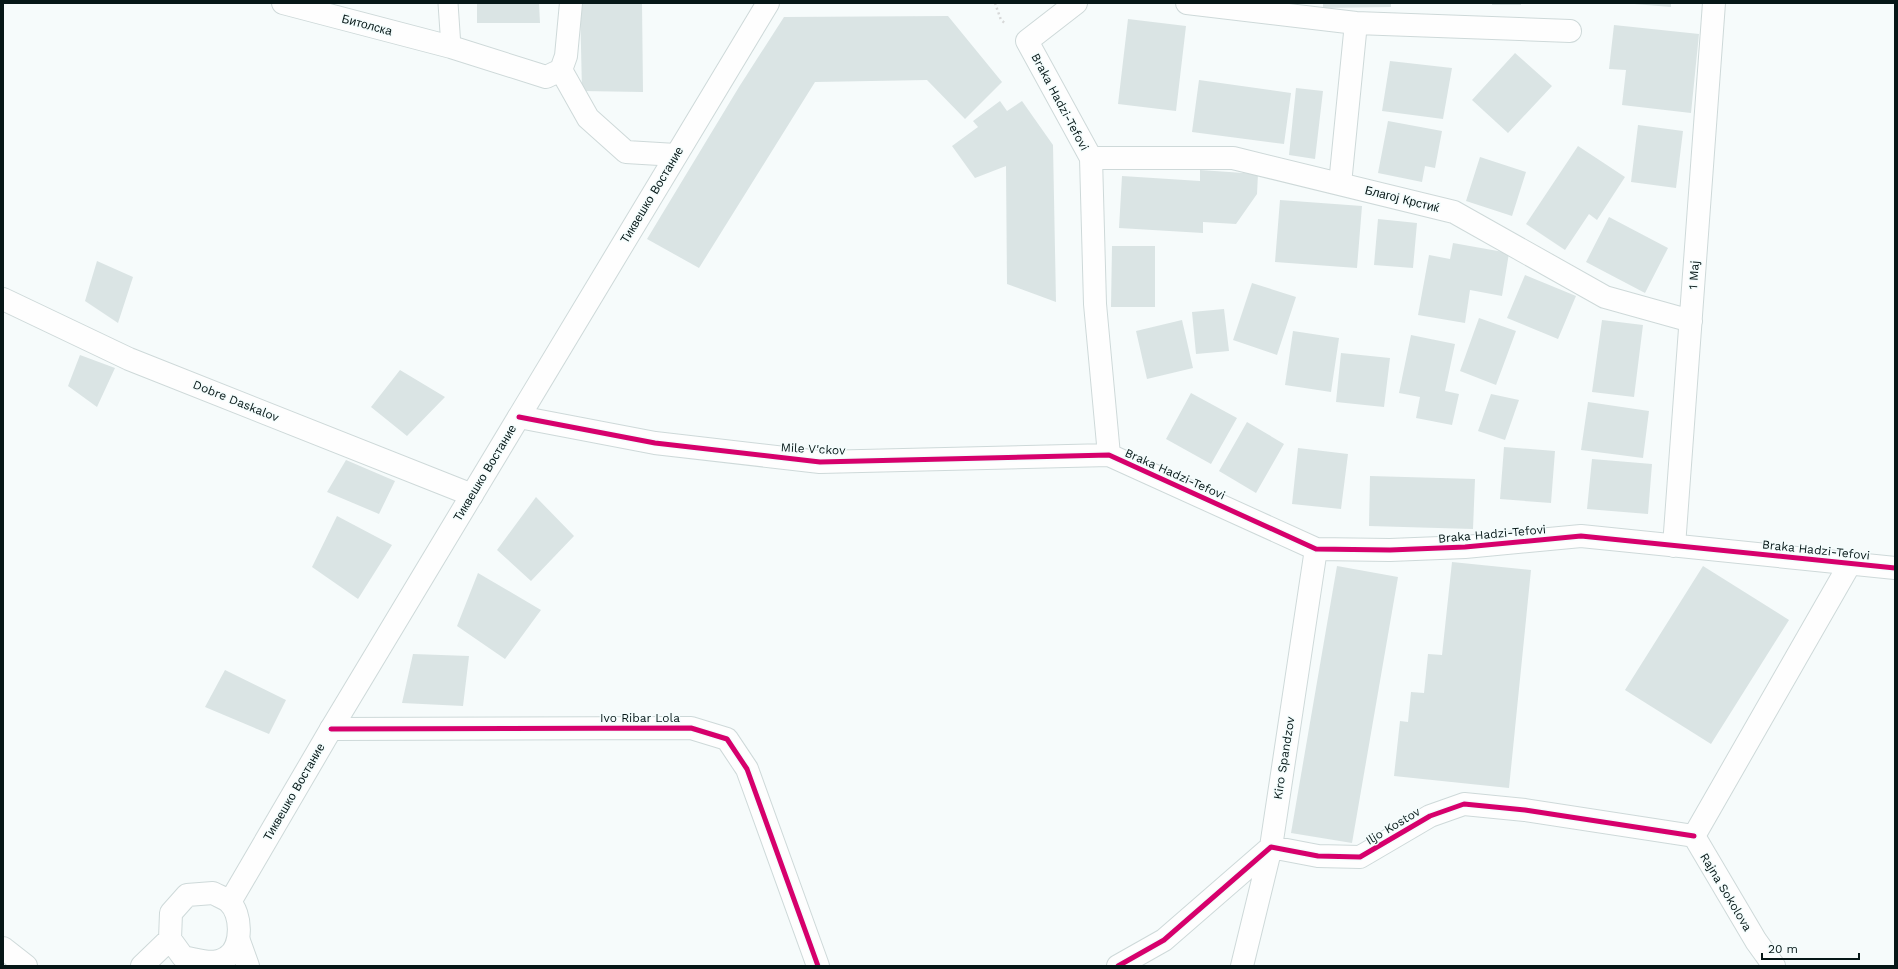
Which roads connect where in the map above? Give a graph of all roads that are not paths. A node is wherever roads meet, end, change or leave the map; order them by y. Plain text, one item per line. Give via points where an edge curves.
1 (283, 3) edge
2 (448, 3) edge
3 (571, 3) edge
4 (768, 3) edge
5 (1076, 3) edge
6 (1187, 3) edge
7 (1714, 3) edge
8 (1224, 5) edge
9 (1356, 22) junction
10 (1570, 31) dead end
11 (451, 47) junction
12 (561, 70) junction
13 (676, 156) junction
14 (1091, 158) junction
15 (1340, 184) junction
16 (3, 299) edge
17 (1691, 321) junction
18 (519, 417) junction
19 (1109, 455) junction
20 (472, 495) junction
21 (1674, 546) junction
22 (1316, 549) junction
23 (1851, 562) junction
24 (1895, 568) edge
25 (331, 729) junction
26 (1694, 836) junction
27 (1271, 847) junction
28 (230, 902) junction
29 (170, 939) junction
30 (239, 941) junction
31 (3, 948) edge
32 (26, 966) edge
33 (142, 966) edge
34 (248, 966) edge
35 (818, 966) edge
36 (1118, 966) edge
37 (1242, 966) edge
38 (1774, 966) edge

1 - 11 street, Битолска
2 - 11 lane
3 - 12 street via 566,56
4 - 13 street, Тиквешко Востание
5 - 14 street, Braka Hadzi-Tefovi via 1027,41
6 - 8 street
7 - 17 street, 1 Maj
8 - 9 street
9 - 10 street
9 - 15 street
11 - 12 street via 546,77
12 - 13 street via 588,118 626,152
13 - 18 street, Тиквешко Востание
14 - 15 street, Благој Крстиќ via 1233,158
14 - 19 street, Braka Hadzi-Tefovi via 1095,304
15 - 17 street, Благој Крстиќ via 1454,212 1605,297
16 - 20 street, Dobre Daskalov via 129,359
17 - 21 street, 1 Maj
18 - 19 street, Mile V'ckov via 655,443 820,462
18 - 20 street, Тиквешко Востание
19 - 22 street, Braka Hadzi-Tefovi
20 - 25 street, Тиквешко Востание
21 - 22 street, Braka Hadzi-Tefovi via 1581,536 1465,547
21 - 23 street, Braka Hadzi-Tefovi
22 - 27 street, Kiro Spandzov
23 - 24 street, Braka Hadzi-Tefovi
23 - 26 street, Braka Hadzi-Tefovi
25 - 28 street, Тиквешко Востание
25 - 35 street, Ivo Ribar Lola via 691,728 727,739 747,769
26 - 27 street, Iljo Kostov via 1525,810 1464,804 1430,816 1360,857 1318,856
26 - 38 street, Rajna Sokolova via 1756,941
27 - 36 street via 1164,940
27 - 37 street, Kiro Spandzov
28 - 29 street via 213,893 188,895 171,913
28 - 30 street via 239,922
29 - 30 street via 183,957 208,962 228,957
29 - 33 street
30 - 34 street
31 - 32 street

